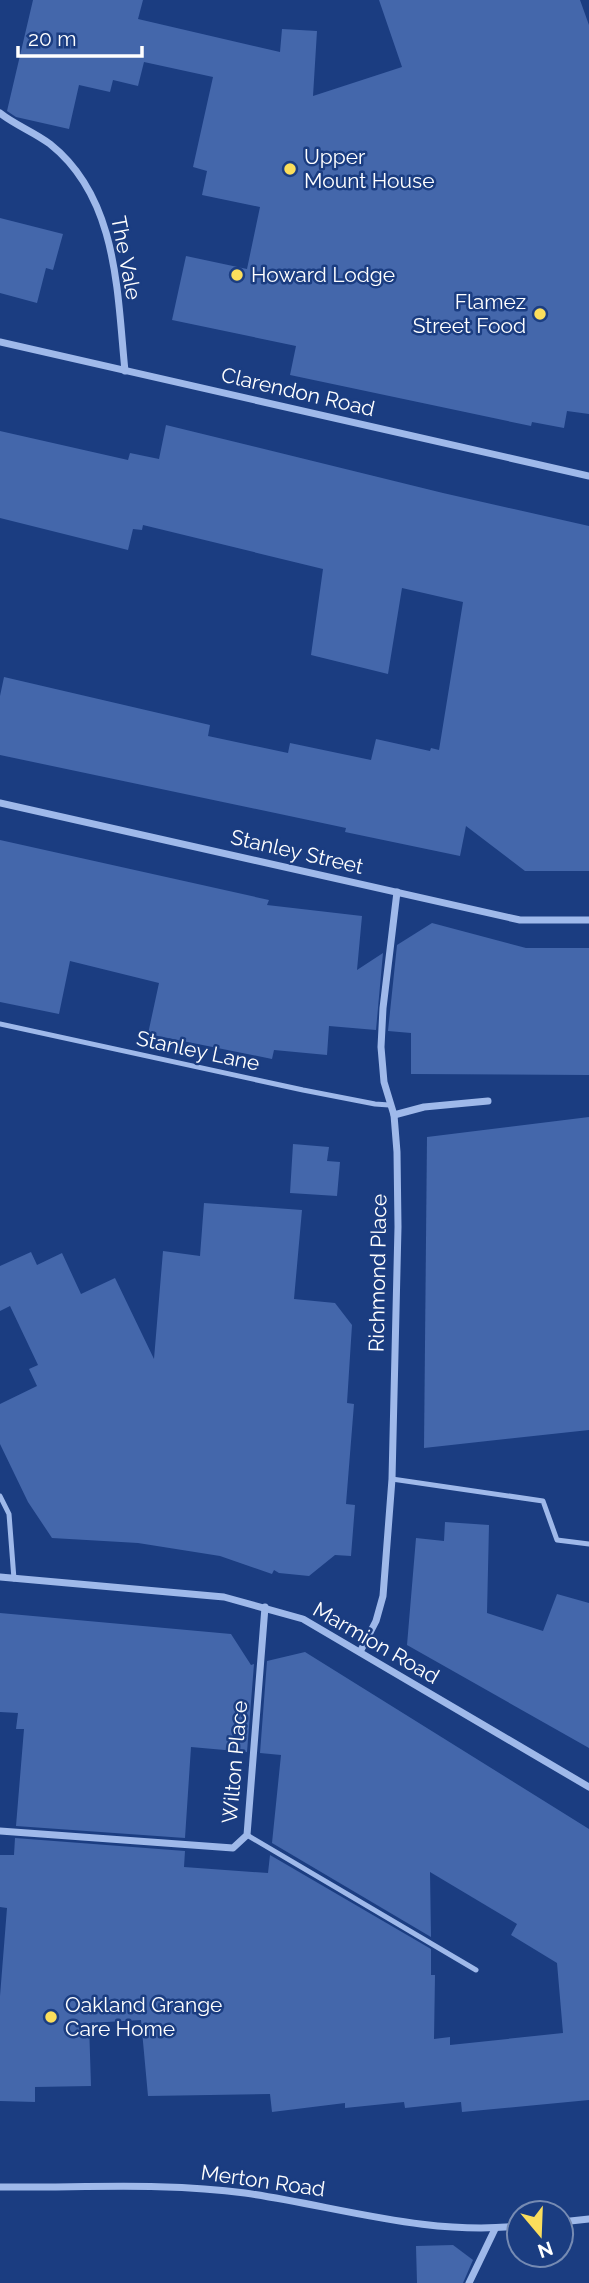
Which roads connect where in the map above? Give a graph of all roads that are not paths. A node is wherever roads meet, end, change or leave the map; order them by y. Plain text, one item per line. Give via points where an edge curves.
1 (0, 113) edge
2 (0, 342) edge
3 (125, 371) junction
4 (589, 476) edge
5 (0, 803) edge
6 (397, 892) junction
7 (589, 920) edge
8 (0, 1024) edge
9 (488, 1101) dead end
10 (389, 1105) junction
11 (394, 1115) junction
12 (392, 1479) junction
13 (0, 1496) edge
14 (589, 1544) edge
15 (0, 1577) edge
16 (14, 1579) junction
17 (265, 1607) junction
18 (360, 1652) junction
19 (589, 1787) edge
20 (0, 1831) edge
21 (247, 1835) junction
22 (476, 1970) dead end
23 (0, 2187) edge
24 (505, 2228) edge
25 (495, 2229) junction
26 (470, 2283) edge

1 - 3 street, The Vale via 50,145 84,181 102,216 112,257
2 - 3 street, Clarendon Road
3 - 4 street, Clarendon Road
5 - 6 street, Stanley Street
6 - 7 street, Stanley Street via 520,919
6 - 10 street, Richmond Place via 381,1047
8 - 10 lane, Stanley Lane
9 - 11 street
10 - 11 street, Richmond Place
11 - 12 street, Richmond Place via 398,1227
12 - 14 lane via 543,1502 557,1540
12 - 18 street, Richmond Place via 383,1596
13 - 16 lane via 9,1514
15 - 16 street, Marmion Road
16 - 17 street, Marmion Road via 224,1597
17 - 18 street, Marmion Road via 303,1619
17 - 21 street, Wilton Place
18 - 19 street, Marmion Road
20 - 21 street, Wilton Place via 233,1848
21 - 22 lane
23 - 25 street, Merton Road via 173,2187 243,2193 401,2221
24 - 25 street, Merton Road
25 - 26 street

